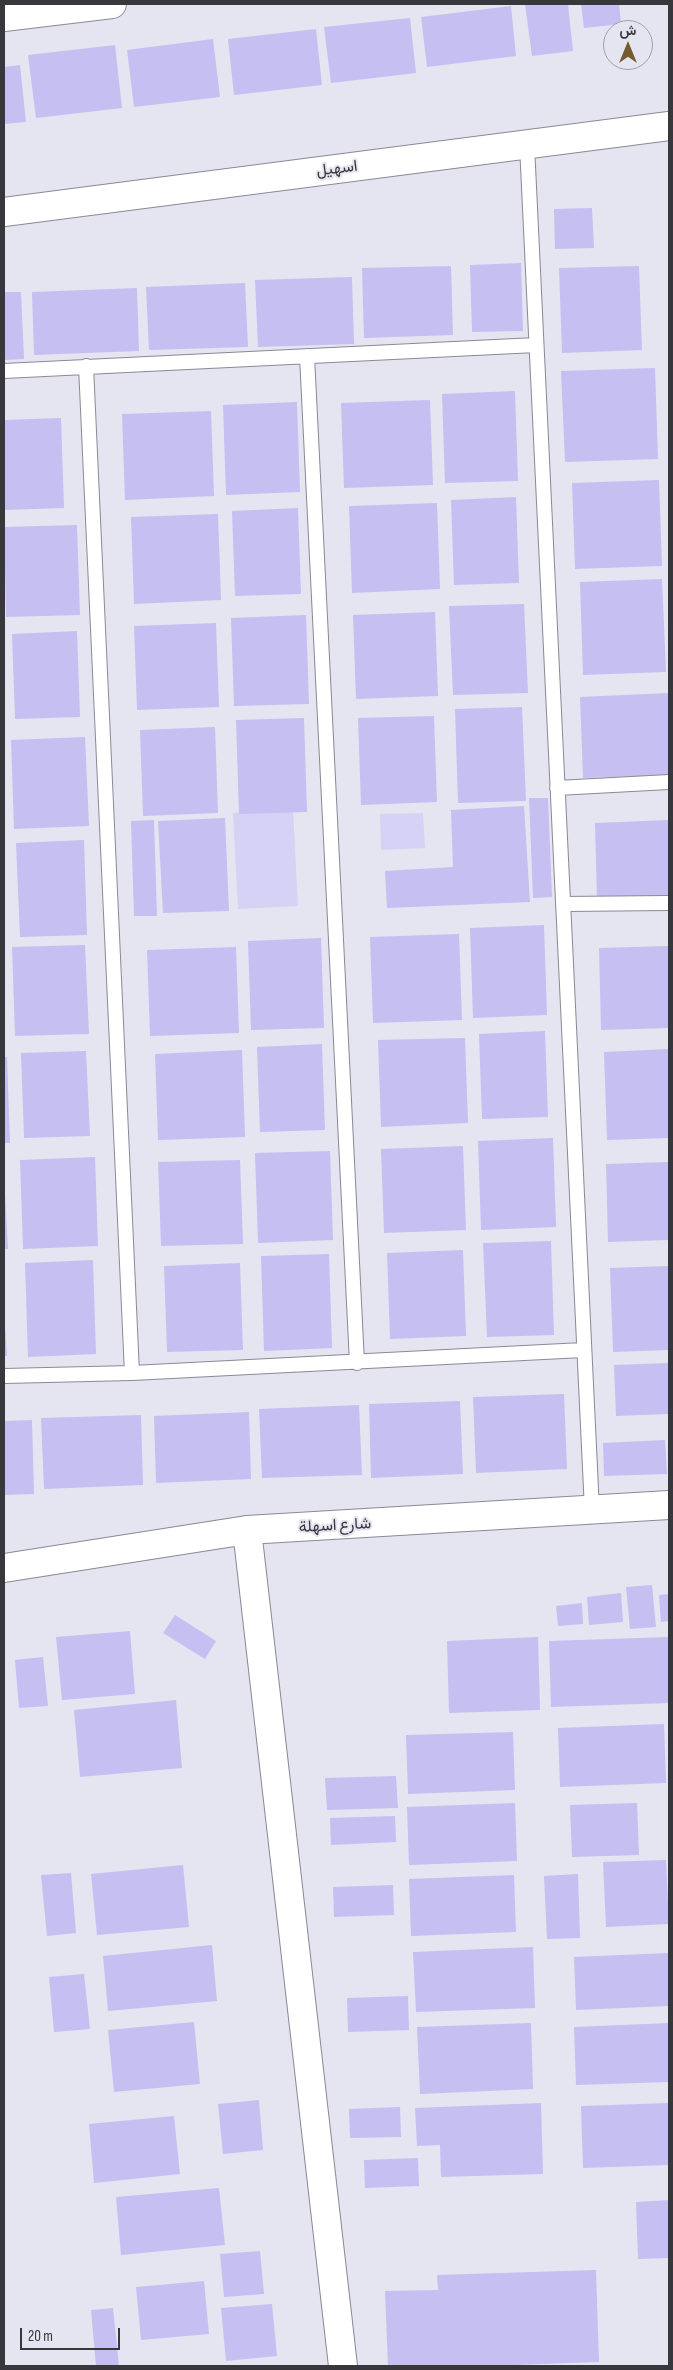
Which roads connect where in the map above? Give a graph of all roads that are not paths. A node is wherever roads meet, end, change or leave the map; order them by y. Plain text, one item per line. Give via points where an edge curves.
1 (112, 4) edge
2 (12, 12) edge
3 (669, 126) edge
4 (527, 145) junction
5 (4, 212) edge
6 (536, 345) junction
7 (307, 356) junction
8 (86, 366) junction
9 (4, 370) edge
10 (669, 782) edge
11 (557, 788) junction
12 (669, 903) edge
13 (563, 904) junction
14 (583, 1350) junction
15 (357, 1363) junction
16 (132, 1373) junction
17 (4, 1376) edge
18 (669, 1505) edge
19 (592, 1510) junction
20 (247, 1530) junction
21 (4, 1568) edge
22 (343, 2366) edge

1 - 2 street
3 - 4 street, اسهيل
4 - 5 street, اسهيل
4 - 6 lane
6 - 7 lane
6 - 11 lane
7 - 8 lane
7 - 15 lane
8 - 9 lane
8 - 16 lane
10 - 11 lane
11 - 13 lane
12 - 13 lane
13 - 14 lane
14 - 15 lane
14 - 19 lane
15 - 16 lane
16 - 17 lane
18 - 19 street, شارع اسهلة
19 - 20 street, شارع اسهلة
20 - 21 street, شارع اسهلة
20 - 22 street

